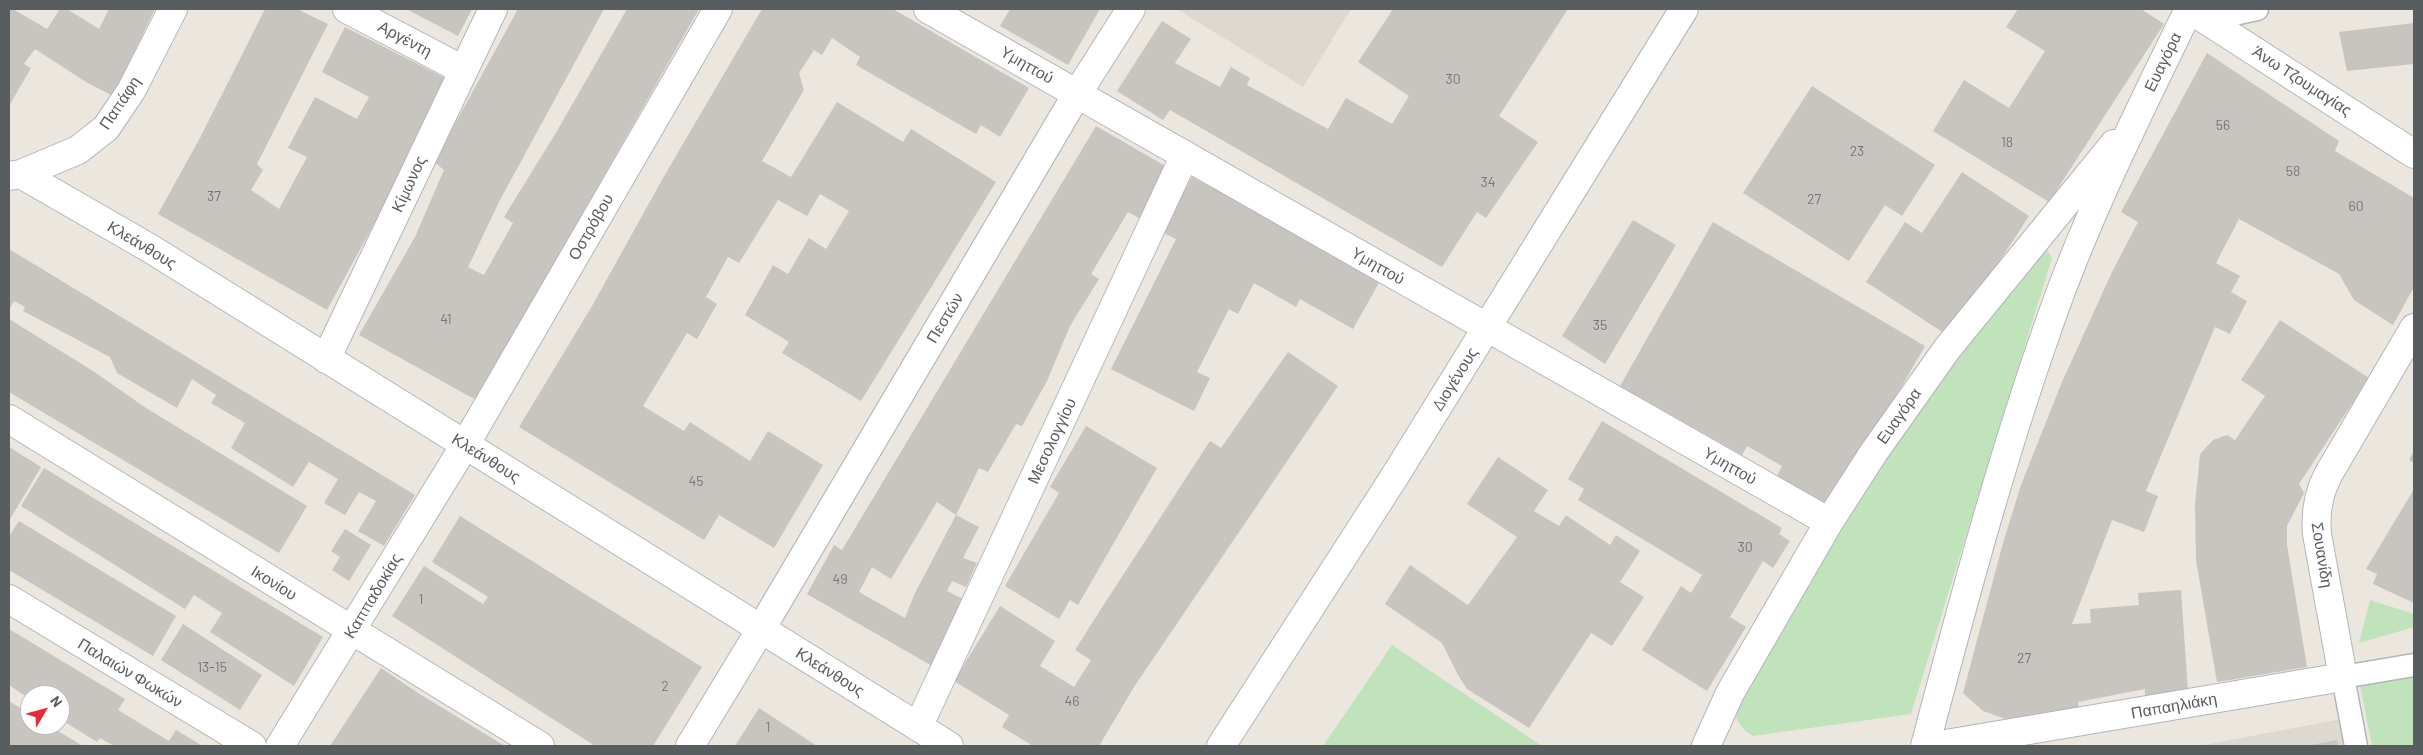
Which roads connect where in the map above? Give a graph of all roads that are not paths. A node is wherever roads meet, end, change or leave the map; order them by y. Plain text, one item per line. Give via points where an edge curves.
1 (173, 9) edge
2 (347, 9) edge
3 (493, 9) edge
4 (718, 9) edge
5 (928, 9) edge
6 (1131, 9) edge
7 (1684, 9) edge
8 (2257, 9) edge
9 (2195, 13) edge
10 (463, 70) junction
11 (1077, 94) junction
12 (2137, 115) junction
13 (2414, 154) edge
14 (1185, 156) junction
15 (15, 175) edge
16 (1488, 328) junction
17 (2414, 328) edge
18 (326, 359) junction
19 (9, 418) edge
20 (465, 445) junction
21 (1829, 522) junction
22 (9, 599) edge
23 (761, 629) junction
24 (352, 630) junction
25 (2414, 665) edge
26 (2343, 678) junction
27 (918, 727) junction
28 (252, 746) edge
29 (280, 746) edge
30 (540, 746) edge
31 (690, 746) edge
32 (949, 746) edge
33 (1221, 746) edge
34 (1706, 746) edge
35 (1925, 746) edge
36 (1934, 746) edge
37 (2356, 746) edge

1 - 15 street, Παπάφη via 131,91 106,128 78,150
2 - 10 street, Αργέντη
3 - 10 street, Κίμωνος
4 - 20 street, Οστρόβου
5 - 11 street, Υμηττού
6 - 11 street, Πεστών
7 - 16 street, Διογένους
8 - 9 street
9 - 12 street, Ευαγόρα
9 - 13 street, Άνω Τζουμαγίας
10 - 18 street, Κίμωνος
11 - 14 street, Υμηττού
11 - 23 street, Πεστών
12 - 21 street, Ευαγόρα via 1947,348
12 - 35 street, Ευαγόρα via 2072,261 2047,329 1971,576
14 - 16 street, Υμηττού
14 - 27 street, Μεσολογγίου
15 - 18 street, Κλεάνθους via 150,249
16 - 21 street, Υμηττού
16 - 33 street, Διογένους
17 - 26 street, Σουανίδη via 2328,475 2318,498 2317,534
18 - 20 street, Κλεάνθους
19 - 24 street, Ικονίου
20 - 23 street, Κλεάνθους
20 - 24 street, Καππαδοκίας
21 - 34 street, Ευαγόρα via 1730,693
22 - 28 street, Παλαιών Φωκών
23 - 27 street, Κλεάνθους
23 - 31 street, Πεστών
24 - 29 street, Καππαδοκίας
24 - 30 street, Ικονίου
25 - 26 street, Παπαηλιάκη
26 - 36 street, Παπαηλιάκη
26 - 37 street, Σουανίδη
27 - 32 street, Κλεάνθους

